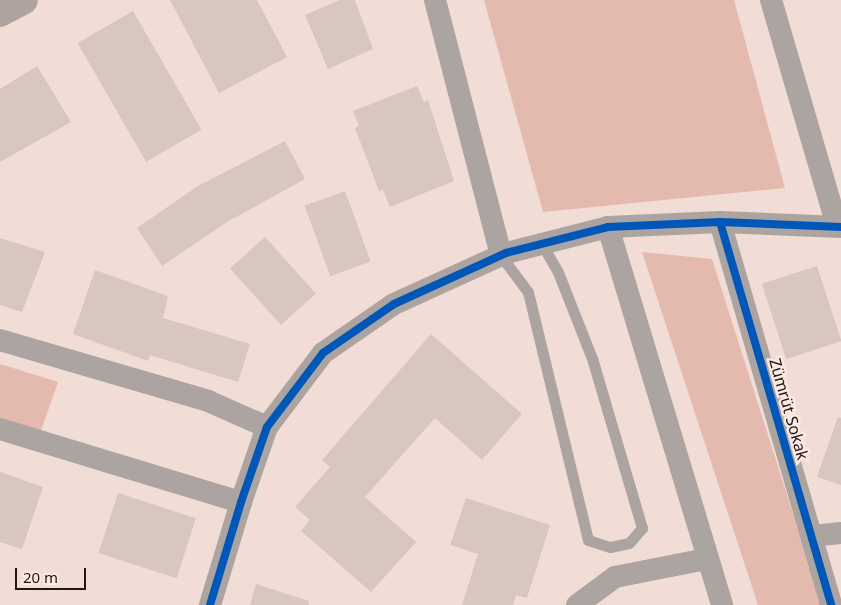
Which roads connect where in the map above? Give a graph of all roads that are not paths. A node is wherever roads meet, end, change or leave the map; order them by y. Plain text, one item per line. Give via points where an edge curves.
1 (24, 0) edge
2 (435, 0) edge
3 (771, 0) edge
4 (0, 13) edge
5 (720, 222) junction
6 (839, 226) edge
7 (608, 227) junction
8 (542, 244) junction
9 (501, 256) junction
10 (0, 340) edge
11 (267, 427) junction
12 (0, 429) edge
13 (241, 502) junction
14 (841, 533) edge
15 (812, 536) junction
16 (706, 558) junction
17 (210, 605) edge
18 (577, 605) edge
19 (722, 605) edge
20 (831, 605) edge

1 - 4 main road
2 - 9 street
3 - 6 street
5 - 6 street
5 - 7 street
5 - 15 street, Zümrüt Sokak
7 - 8 street
7 - 16 street
8 - 9 street
8 - 9 lane via 558,272 593,361 642,528 629,544 610,547 588,540 528,292
9 - 11 street via 394,304 323,353
10 - 11 street via 208,402
11 - 13 street
12 - 13 street
13 - 17 street
14 - 15 street
15 - 20 street, Zümrüt Sokak
16 - 18 street via 615,577
16 - 19 street

